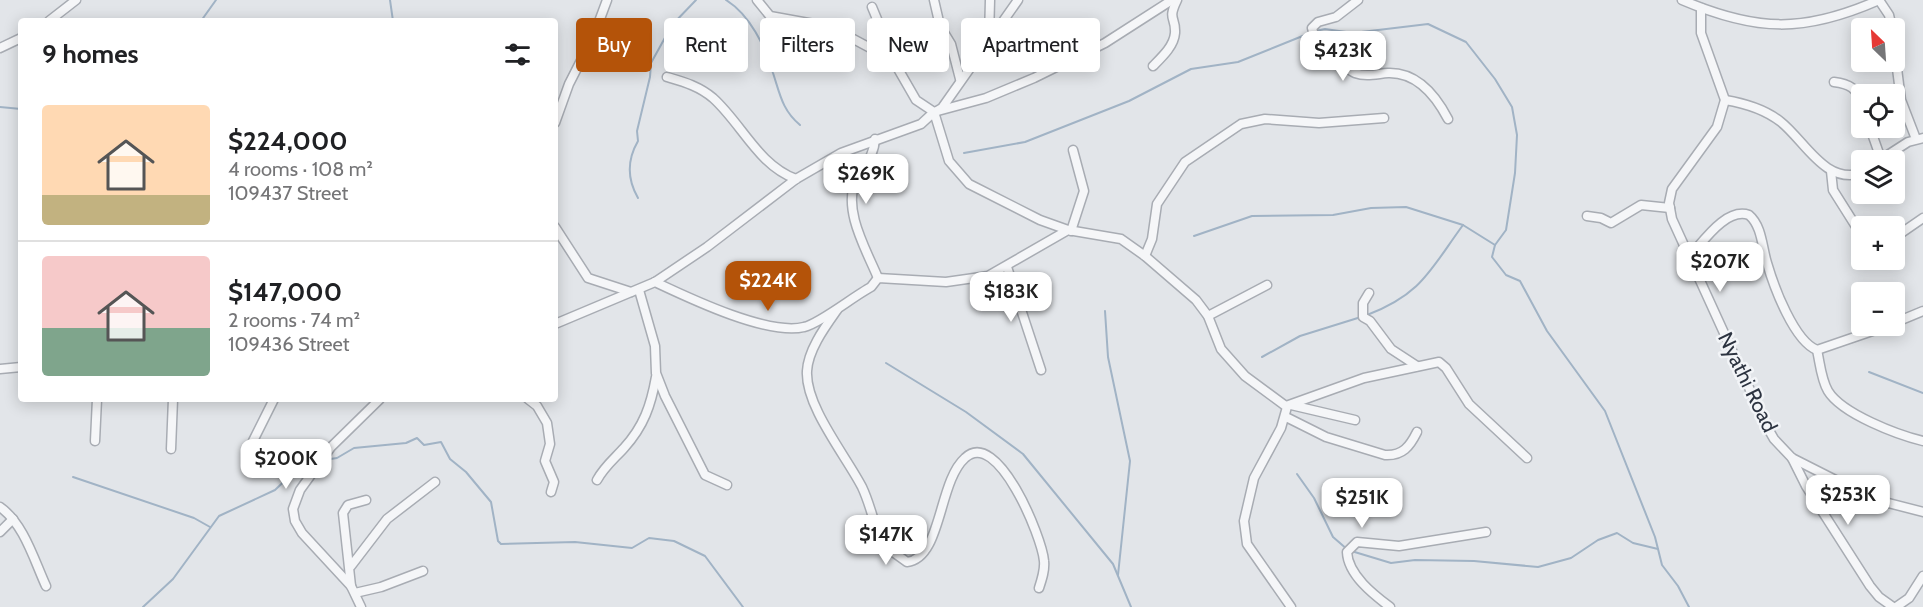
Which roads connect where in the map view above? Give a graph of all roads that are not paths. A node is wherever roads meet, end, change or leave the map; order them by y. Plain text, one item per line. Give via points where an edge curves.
1 (76, 0) edge
2 (607, 0) edge
3 (757, 0) edge
4 (934, 0) edge
5 (990, 0) edge
6 (1018, 0) edge
7 (1172, 0) edge
8 (1178, 0) edge
9 (1358, 0) edge
10 (1682, 0) edge
11 (1879, 0) edge
12 (872, 7) dead end
13 (1701, 8) junction
14 (53, 18) edge
15 (877, 18) edge
16 (989, 18) edge
17 (1004, 18) edge
18 (1890, 18) edge
19 (18, 39) edge
20 (867, 46) edge
21 (0, 48) edge
22 (1153, 66) dead end
23 (900, 72) edge
24 (965, 72) edge
25 (1897, 72) edge
26 (667, 77) dead end
27 (960, 79) junction
28 (1834, 82) dead end
29 (1851, 86) edge
30 (1725, 99) junction
31 (934, 112) junction
32 (558, 115) edge
33 (1384, 118) dead end
34 (1448, 119) dead end
35 (1920, 138) edge
36 (875, 139) junction
37 (1073, 150) dead end
38 (1899, 150) edge
39 (1831, 171) junction
40 (1851, 175) edge
41 (796, 179) junction
42 (1670, 208) junction
43 (1587, 216) dead end
44 (1923, 218) edge
45 (1851, 219) edge
46 (1905, 230) edge
47 (1070, 231) junction
48 (558, 232) edge
49 (1145, 256) junction
50 (1689, 257) junction
51 (1007, 267) junction
52 (878, 278) junction
53 (655, 282) junction
54 (1267, 285) dead end
55 (635, 291) junction
56 (1369, 293) dead end
57 (839, 307) junction
58 (1923, 311) edge
59 (1208, 316) junction
60 (1905, 318) edge
61 (558, 323) edge
62 (1858, 336) edge
63 (1817, 350) junction
64 (1417, 366) junction
65 (18, 368) edge
66 (0, 369) edge
67 (1041, 370) dead end
68 (656, 373) junction
69 (97, 402) edge
70 (172, 402) edge
71 (272, 402) edge
72 (377, 402) edge
73 (532, 402) edge
74 (1288, 405) junction
75 (1286, 417) junction
76 (1355, 420) dead end
77 (1417, 432) dead end
78 (95, 441) dead end
79 (253, 441) dead end
80 (1923, 441) edge
81 (171, 449) dead end
82 (1527, 458) dead end
83 (1792, 458) junction
84 (597, 480) dead end
85 (435, 482) dead end
86 (728, 485) dead end
87 (551, 492) dead end
88 (366, 500) dead end
89 (0, 507) edge
90 (1923, 512) edge
91 (13, 519) junction
92 (0, 532) edge
93 (1486, 532) dead end
94 (351, 566) junction
95 (423, 571) dead end
96 (1923, 576) edge
97 (46, 586) dead end
98 (1039, 588) dead end
99 (353, 590) junction
100 (362, 607) edge
101 (1291, 607) edge
102 (1390, 607) edge
103 (1894, 607) edge

1 - 14 street
2 - 32 street
3 - 20 street via 770,16 814,24
4 - 27 street
5 - 16 street
6 - 17 street
7 - 31 street via 1063,65 986,98
8 - 22 street via 1171,14 1175,35 1166,53
9 - 34 street via 1336,17 1316,24 1312,28 1314,34 1353,73 1390,73 1420,83 1435,96
10 - 13 street
11 - 13 street via 1827,20 1796,25 1770,26
11 - 18 street
12 - 15 street
13 - 30 street via 1701,33
19 - 21 street
23 - 31 street via 916,99
24 - 27 street
25 - 35 street via 1901,100
26 - 41 street via 690,83 714,99 771,166
27 - 31 street via 942,108
28 - 29 street
30 - 39 street via 1780,121
30 - 42 street via 1717,127 1672,189
31 - 36 street via 921,124
31 - 47 street via 949,161 969,184
33 - 49 street via 1319,123 1265,119 1241,124 1185,162 1157,204
35 - 38 street
36 - 41 street
36 - 52 street via 873,155 857,179 852,198 858,229
37 - 47 street via 1084,191
39 - 40 street
39 - 45 street via 1833,190
41 - 53 street
42 - 43 street via 1641,205 1611,223
42 - 50 street, Nyathi Road
44 - 46 street
47 - 49 street via 1121,239
47 - 51 street
48 - 55 street via 588,278
49 - 59 street via 1196,300
50 - 63 street via 1725,220 1734,214 1749,215 1758,227 1767,265 1797,333
50 - 83 street, Nyathi Road via 1766,425
51 - 52 street via 988,276 946,282
51 - 67 street
52 - 57 street
53 - 55 street
53 - 57 street via 736,316 771,326 805,327
54 - 59 street
55 - 61 street
55 - 68 street via 656,346
56 - 64 street via 1363,303 1363,317 1391,349
57 - 98 street via 814,346 807,378 816,406 862,489 882,544 907,562 922,557 960,463 973,453 986,452 1013,486 1035,533 1044,563
58 - 60 street
59 - 74 street via 1221,349 1232,362 1245,376
62 - 63 street
63 - 80 street via 1824,384 1839,403 1891,431
64 - 74 street via 1354,381
64 - 82 street via 1434,362 1444,365 1469,404
65 - 66 street
68 - 84 street via 647,415
68 - 86 street via 705,475
69 - 78 street
70 - 81 street
71 - 79 street
72 - 99 street via 331,447 300,490 293,509 302,533
73 - 87 street via 547,423 550,444 545,462 554,482
74 - 75 street
74 - 76 street
75 - 77 street via 1326,437 1392,456 1407,449
75 - 101 street via 1254,478 1245,509 1244,532 1247,544
83 - 90 street, Nyathi Road via 1873,499
83 - 103 street via 1870,586
85 - 94 street via 387,519
88 - 94 street via 348,506 343,513
89 - 91 street
91 - 92 street
91 - 97 street
93 - 102 street via 1399,546 1363,542 1350,547 1347,557 1352,567 1363,583
94 - 99 street
95 - 99 street via 388,585
96 - 103 street via 1909,598
99 - 100 street

